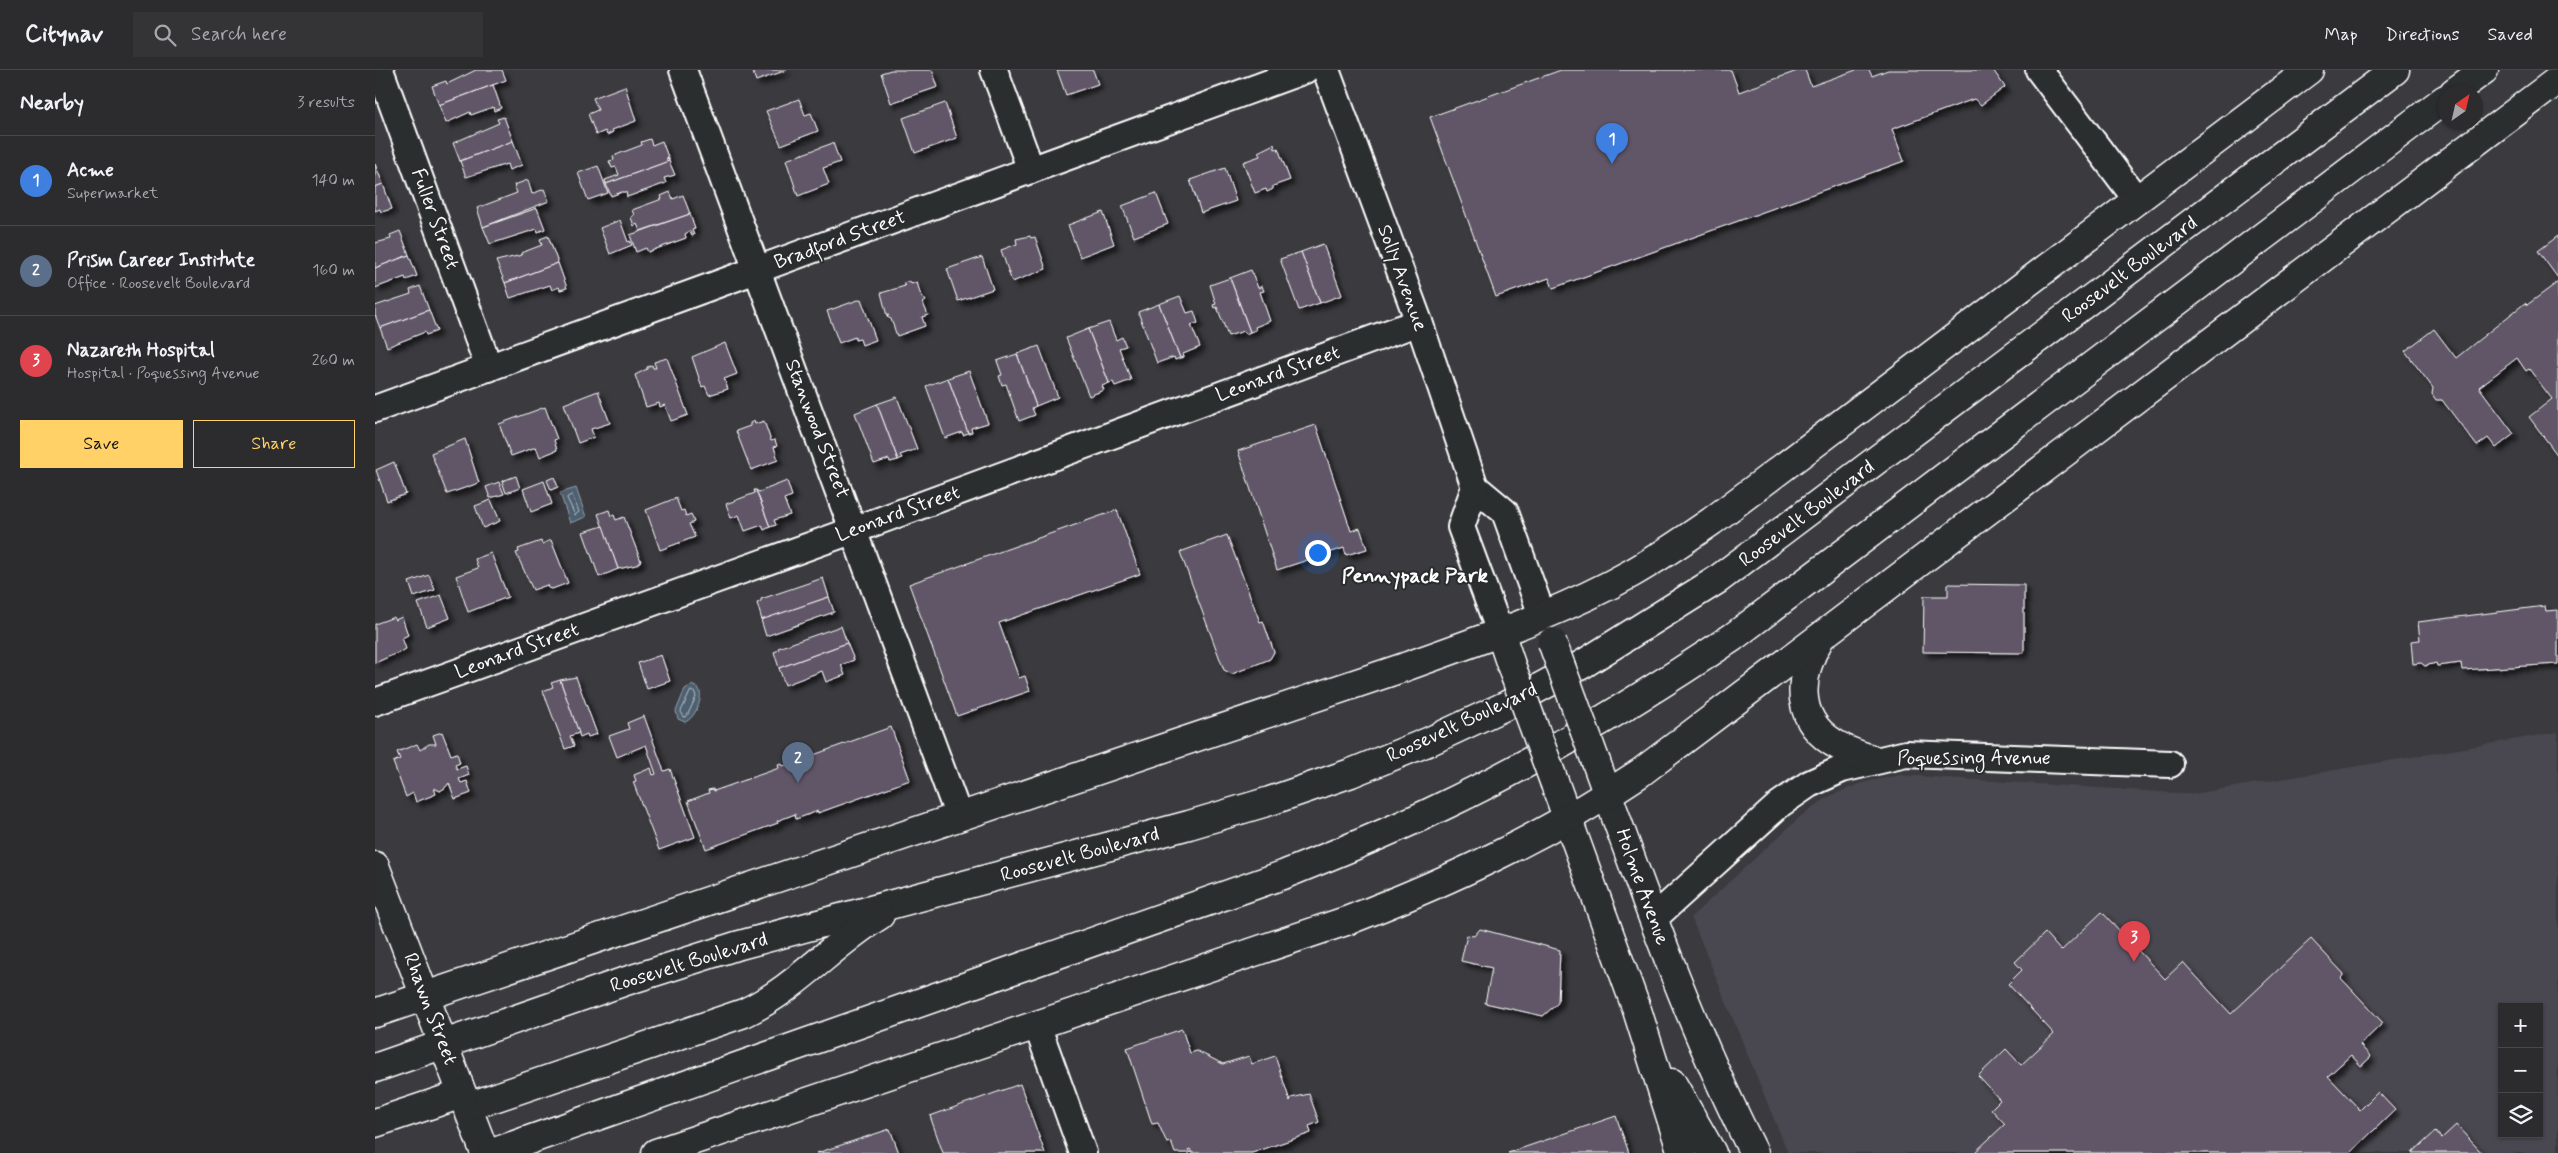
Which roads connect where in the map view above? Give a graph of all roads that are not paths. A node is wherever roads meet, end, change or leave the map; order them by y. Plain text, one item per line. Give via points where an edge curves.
1 (380, 70) edge
2 (683, 70) edge
3 (995, 70) edge
4 (1305, 70) edge
5 (1326, 70) edge
6 (2039, 70) edge
7 (2309, 70) edge
8 (2395, 70) edge
9 (2484, 70) edge
10 (2558, 80) edge
11 (2464, 85) edge
12 (2438, 104) edge
13 (1031, 170) junction
14 (2137, 200) junction
15 (757, 270) junction
16 (1419, 322) junction
17 (489, 368) junction
18 (375, 409) edge
19 (1475, 487) junction
20 (854, 530) junction
21 (1542, 615) junction
22 (1500, 632) junction
23 (1821, 637) junction
24 (375, 702) edge
25 (1874, 760) junction
26 (2170, 764) dead end
27 (1608, 795) junction
28 (959, 817) junction
29 (1568, 819) junction
30 (375, 866) edge
31 (918, 898) junction
32 (1653, 919) junction
33 (425, 996) junction
34 (375, 1013) edge
35 (1037, 1025) junction
36 (1645, 1034) junction
37 (443, 1045) junction
38 (375, 1068) edge
39 (465, 1100) junction
40 (375, 1123) edge
41 (485, 1153) edge
42 (492, 1153) edge
43 (656, 1153) edge
44 (1083, 1153) edge
45 (1682, 1153) edge
46 (1711, 1153) edge
47 (1754, 1153) edge

1 - 17 street, Fuller Street
2 - 15 street, Stanwood Street
3 - 13 street
4 - 13 street, Bradford Street
5 - 16 street, Solly Avenue
6 - 14 street
7 - 14 main road
8 - 31 main road, Roosevelt Boulevard via 1771,541 1717,580 1583,664 1507,705 1342,776 1189,826
9 - 11 main road
10 - 23 main road
12 - 42 main road via 1733,636 1664,683 1513,771 1371,839 1283,876
13 - 15 street, Bradford Street
14 - 21 main road via 1696,532 1632,573
15 - 17 street, Bradford Street
15 - 20 street, Stanwood Street
16 - 19 street, Solly Avenue
16 - 20 street, Leonard Street
17 - 18 street, Bradford Street
19 - 21 street via 1505,512
19 - 22 street via 1461,527
20 - 24 street, Leonard Street
20 - 28 street, Stanwood Street
21 - 22 main road
21 - 27 main road, Holme Avenue, bridge
22 - 28 main road via 1397,670
22 - 29 main road, bridge
23 - 25 main road via 1810,655 1802,685 1808,714 1815,726 1841,747
23 - 27 main road
25 - 26 street, Poquessing Avenue via 1937,753
25 - 32 street, Poquessing Avenue via 1842,769 1809,784 1787,799
27 - 29 main road
27 - 32 main road, Holme Avenue
28 - 33 main road
29 - 35 main road via 1459,875 1349,920
29 - 36 main road
30 - 33 main road, Rhawn Street
31 - 37 main road, Roosevelt Boulevard via 690,961
31 - 39 main road via 867,923 780,994 744,1013
32 - 47 main road, Holme Avenue via 1703,1046
33 - 34 main road
33 - 37 main road, Rhawn Street
35 - 43 main road
35 - 44 street
36 - 45 main road
36 - 46 main road
37 - 38 main road, Roosevelt Boulevard
37 - 39 main road, Rhawn Street
39 - 40 main road
39 - 41 main road, Rhawn Street

